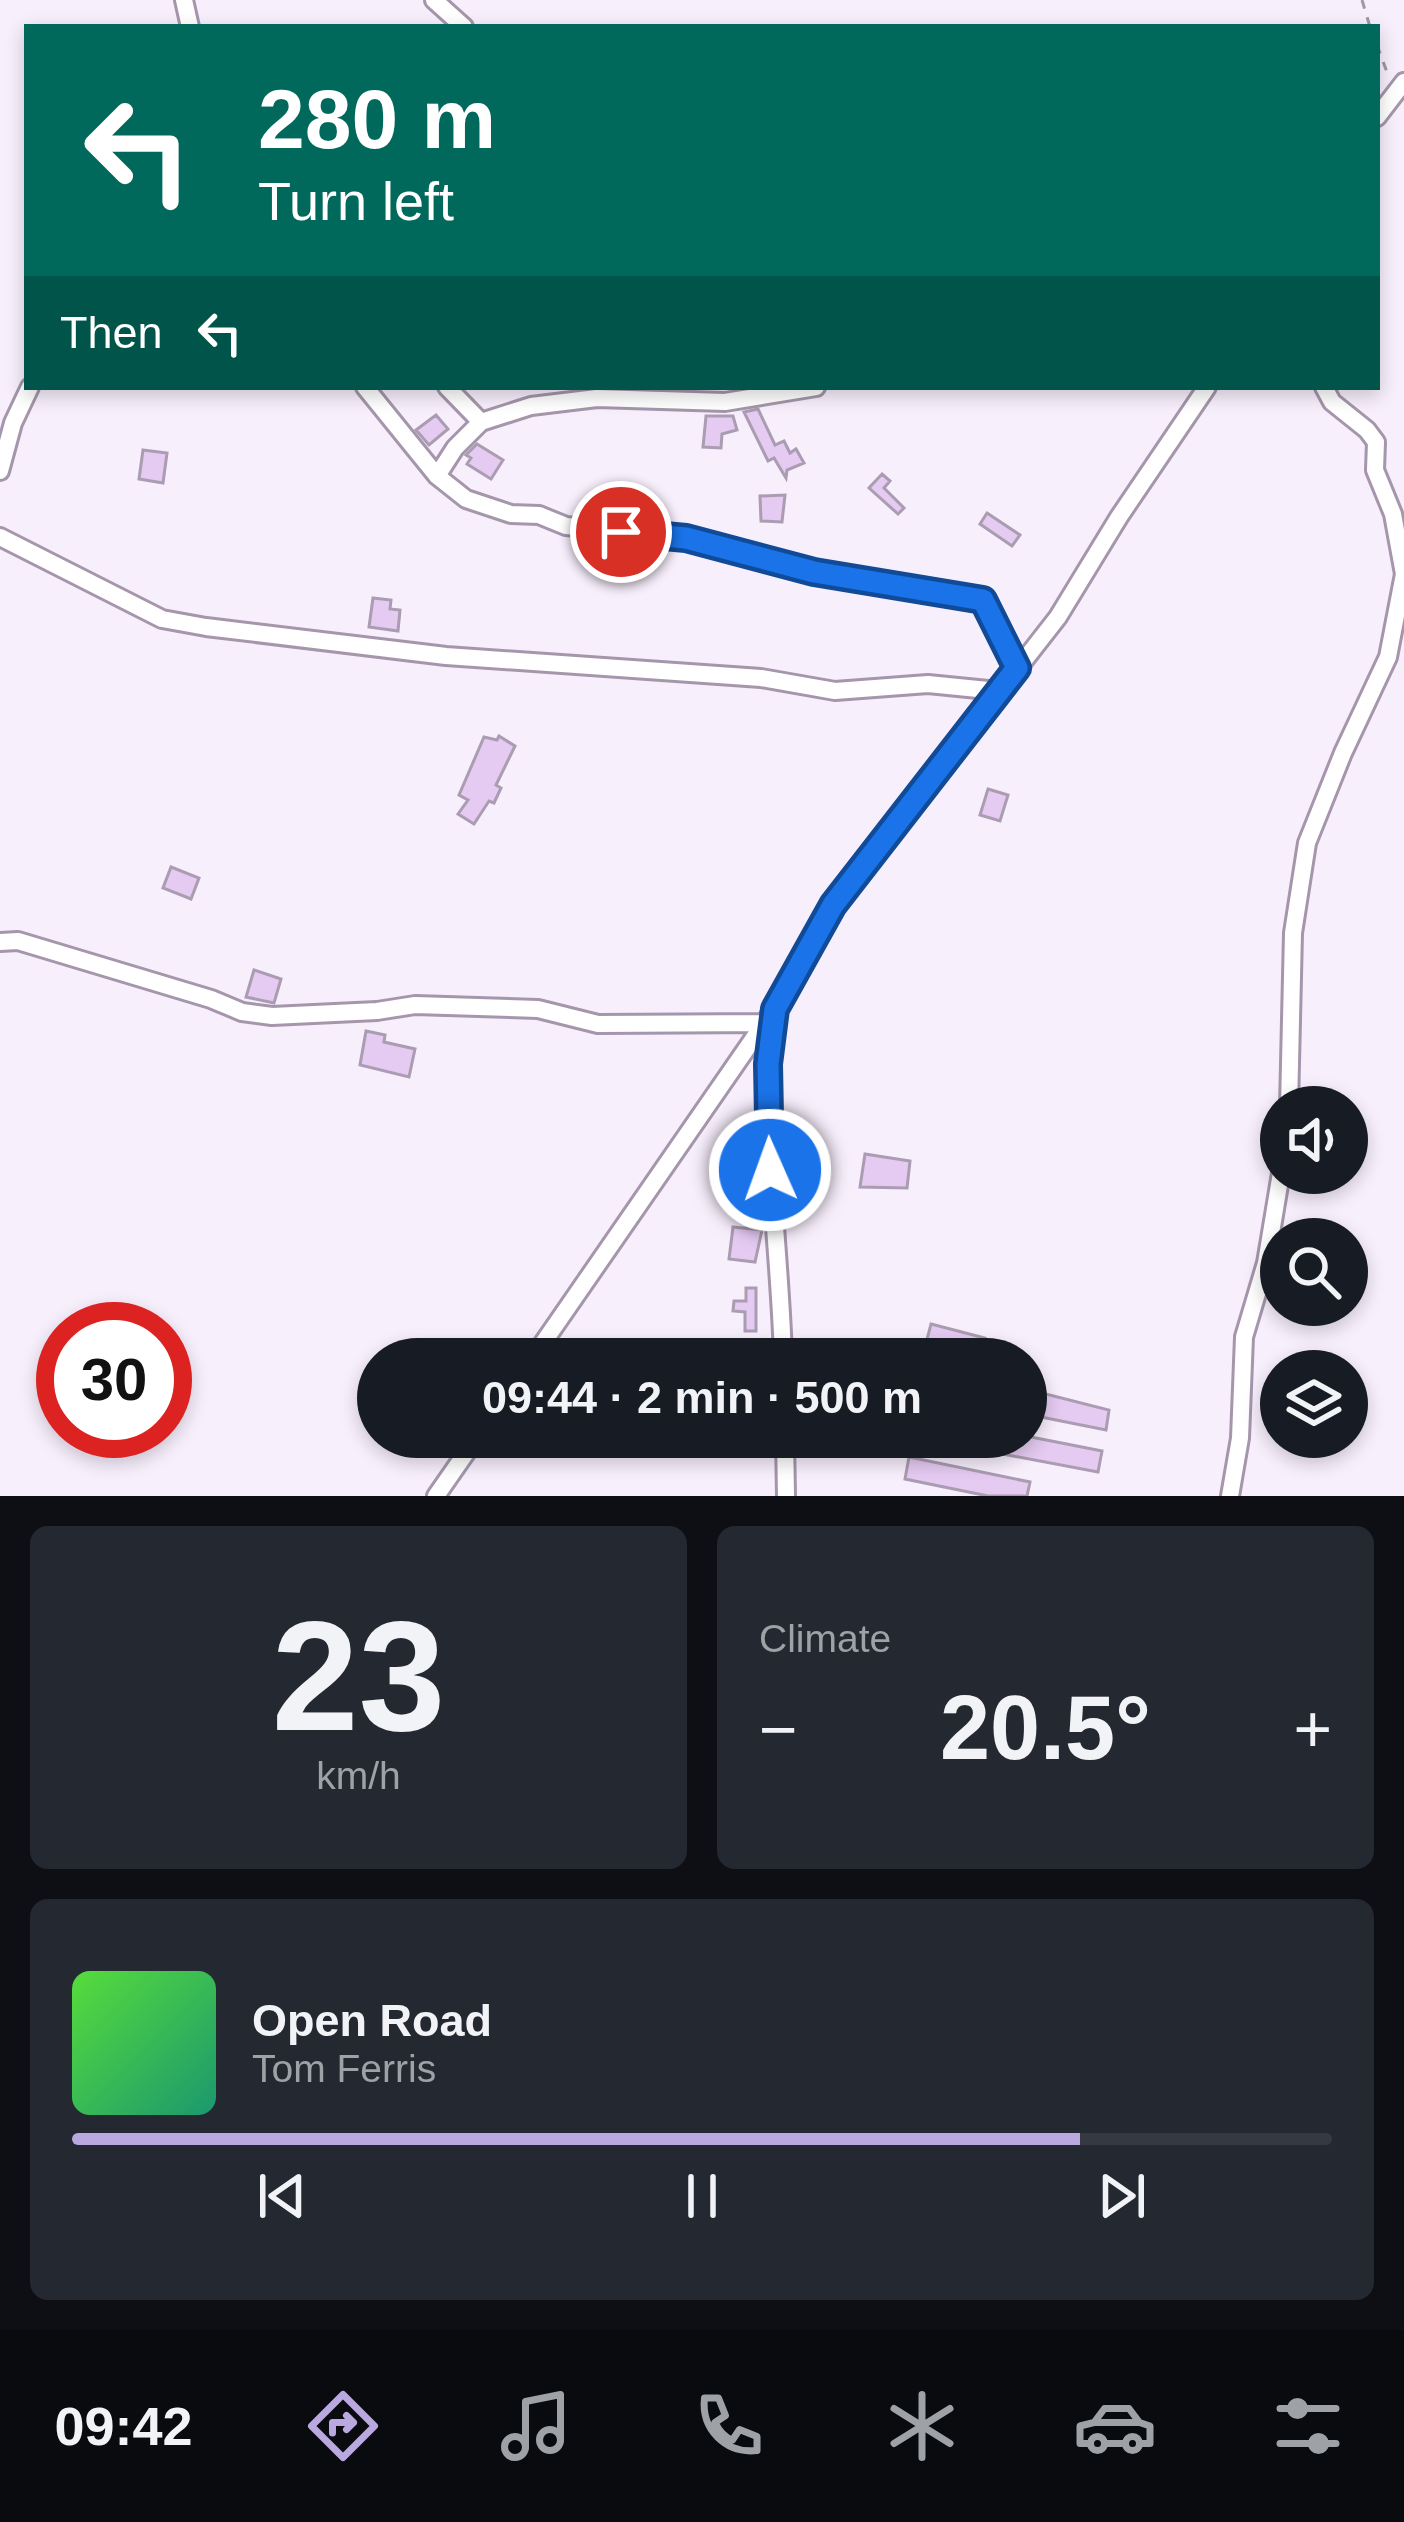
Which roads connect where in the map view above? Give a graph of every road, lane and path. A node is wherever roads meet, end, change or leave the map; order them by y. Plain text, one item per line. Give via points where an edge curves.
1 (434, 0) edge
2 (461, 24) edge
3 (1380, 51) edge
4 (1400, 88) edge
5 (1380, 113) edge
6 (29, 390) edge
7 (367, 390) edge
8 (450, 390) edge
9 (798, 390) edge
10 (1205, 390) edge
11 (1326, 390) edge
12 (482, 422) junction
13 (0, 471) edge
14 (437, 476) junction
15 (0, 538) edge
16 (1017, 668) junction
17 (998, 691) junction
18 (0, 942) edge
19 (770, 1016) junction
20 (1289, 1086) edge
21 (1278, 1194) edge
22 (547, 1338) edge
23 (782, 1338) edge
24 (462, 1458) edge
25 (785, 1458) edge
26 (436, 1496) edge
27 (786, 1496) edge
28 (1230, 1496) edge

1 - 2 street
3 - 4 path
4 - 5 street
6 - 13 street
7 - 14 street
8 - 12 street
9 - 12 street via 724,402 597,398
10 - 16 street
11 - 20 street via 1376,442 1375,470 1403,574 1388,657 1307,843 1293,934
12 - 14 street
14 - 16 street via 466,499 511,514 686,538 814,572 983,600
15 - 17 street via 162,620 206,628 835,691 928,684
16 - 17 street
17 - 19 street via 833,905
18 - 19 street via 272,1016 415,1005 538,1009 598,1024
19 - 22 street
19 - 23 street via 768,1132
21 - 28 street via 1244,1337
24 - 26 street
25 - 27 street

